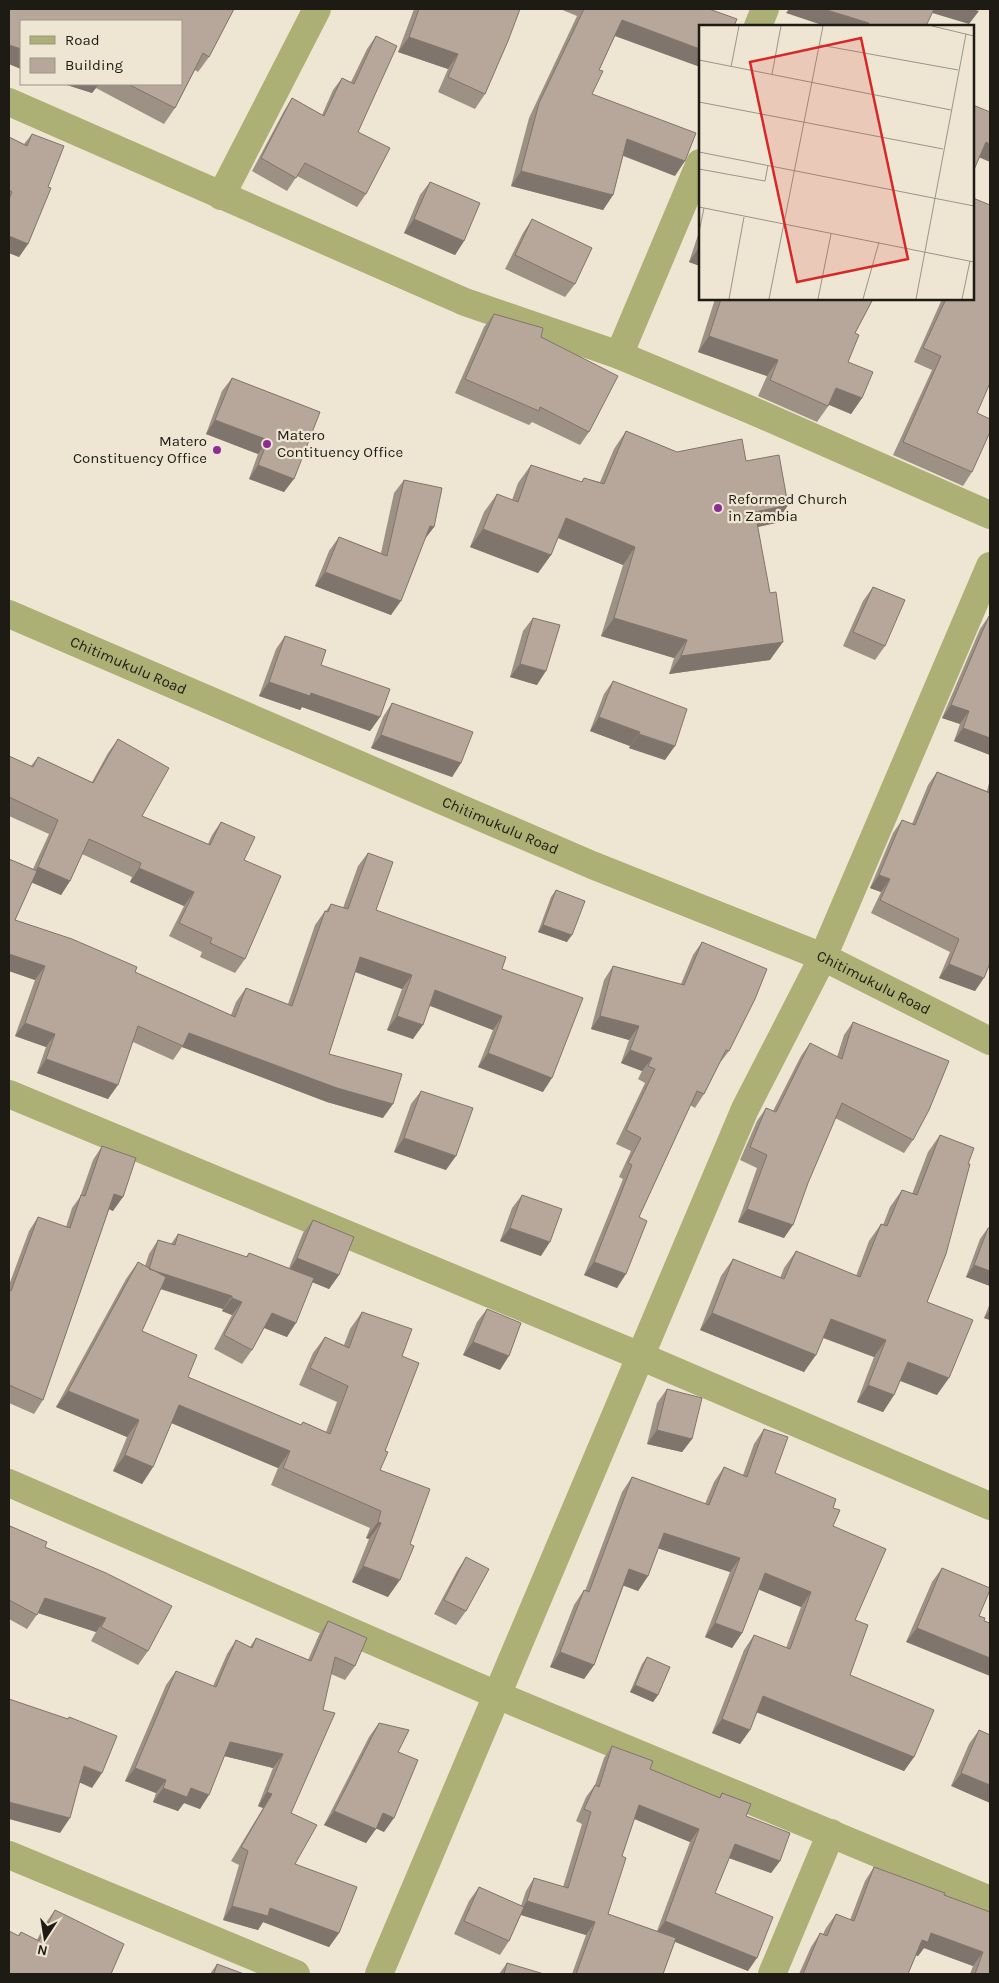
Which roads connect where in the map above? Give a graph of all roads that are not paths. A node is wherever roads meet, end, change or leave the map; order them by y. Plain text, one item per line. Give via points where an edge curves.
1 (317, 9) edge
2 (765, 9) edge
3 (758, 25) edge
4 (9, 102) edge
5 (699, 165) edge
6 (221, 196) junction
7 (620, 355) junction
8 (990, 515) edge
9 (990, 566) edge
10 (9, 614) edge
11 (823, 957) junction
12 (990, 1041) edge
13 (9, 1094) edge
14 (640, 1356) junction
15 (9, 1483) edge
16 (990, 1506) edge
17 (497, 1695) junction
18 (831, 1834) junction
19 (9, 1855) edge
20 (990, 1900) edge
21 (296, 1974) edge
22 (379, 1974) edge
23 (772, 1974) edge

1 - 6 street
2 - 3 street
4 - 6 street
5 - 7 street
6 - 7 street via 465,302
7 - 8 street
9 - 11 street
10 - 11 street, Chitimukulu Road via 592,865
11 - 12 street, Chitimukulu Road
11 - 14 street via 745,1109
13 - 14 street
14 - 16 street
14 - 17 street
15 - 17 street
17 - 18 street
17 - 22 street
18 - 20 street
18 - 23 street
19 - 21 street

